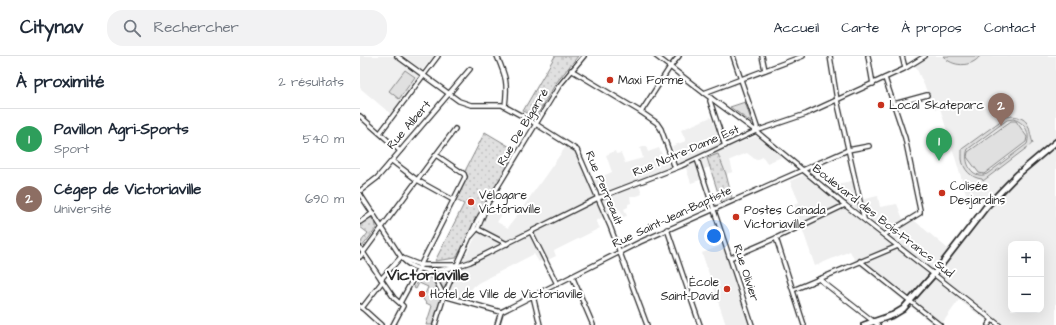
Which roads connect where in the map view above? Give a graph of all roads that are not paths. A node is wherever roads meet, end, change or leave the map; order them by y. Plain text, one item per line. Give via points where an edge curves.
1 (398, 56) edge
2 (438, 56) edge
3 (497, 56) edge
4 (584, 56) edge
5 (656, 56) edge
6 (679, 56) edge
7 (733, 56) edge
8 (762, 56) edge
9 (804, 56) edge
10 (830, 56) edge
11 (868, 56) edge
12 (902, 56) edge
13 (925, 56) edge
14 (798, 57) edge
15 (670, 67) junction
16 (905, 68) junction
17 (470, 69) dead end
18 (571, 70) junction
19 (765, 70) junction
20 (424, 74) junction
21 (885, 78) junction
22 (741, 79) junction
23 (873, 84) junction
24 (704, 93) junction
25 (449, 94) junction
26 (927, 95) dead end
27 (711, 98) junction
28 (837, 100) junction
29 (894, 104) junction
30 (505, 106) junction
31 (641, 112) junction
32 (360, 116) edge
33 (535, 124) junction
34 (456, 129) dead end
35 (756, 131) junction
36 (380, 133) junction
37 (1056, 142) edge
38 (725, 146) junction
39 (869, 146) dead end
40 (848, 150) junction
41 (400, 151) junction
42 (436, 155) junction
43 (697, 159) junction
44 (392, 161) junction
45 (675, 168) junction
46 (802, 170) junction
47 (417, 180) junction
48 (360, 192) edge
49 (598, 198) junction
50 (453, 200) junction
51 (859, 201) junction
52 (845, 205) junction
53 (714, 209) junction
54 (853, 211) junction
55 (373, 213) junction
56 (864, 220) junction
57 (360, 222) edge
58 (382, 228) junction
59 (666, 229) junction
60 (480, 230) dead end
61 (531, 232) junction
62 (387, 235) junction
63 (884, 235) junction
64 (375, 236) junction
65 (776, 238) junction
66 (507, 244) junction
67 (898, 246) junction
68 (360, 248) edge
69 (620, 251) junction
70 (363, 252) junction
71 (360, 257) edge
72 (401, 257) junction
73 (730, 258) junction
74 (860, 261) junction
75 (457, 266) junction
76 (419, 267) junction
77 (425, 270) junction
78 (934, 274) junction
79 (572, 276) junction
80 (819, 279) junction
81 (382, 280) junction
82 (557, 284) junction
83 (793, 290) junction
84 (444, 296) junction
85 (533, 296) junction
86 (910, 302) junction
87 (402, 305) junction
88 (361, 307) edge
89 (501, 312) junction
90 (992, 320) junction
91 (876, 323) edge
92 (381, 325) edge
93 (393, 325) edge
94 (435, 325) edge
95 (496, 325) edge
96 (540, 325) edge
97 (592, 325) edge
98 (647, 325) edge
99 (700, 325) edge
100 (752, 325) edge
101 (804, 325) edge
102 (864, 325) edge
103 (940, 325) edge
104 (988, 325) edge
105 (999, 325) edge

1 - 20 street
2 - 20 street
3 - 30 street via 507,82
4 - 18 street, Rue De Bigarré
5 - 15 street, Boulevard des Bois-Francs Sud
6 - 15 street
7 - 22 street
8 - 19 street
9 - 14 street
10 - 28 street
11 - 23 street
12 - 16 street
13 - 16 street, Rue Notre-Dame Est
14 - 19 street
15 - 24 street, Boulevard des Bois-Francs Sud
15 - 31 street
16 - 21 street, Rue Notre-Dame Est
17 - 25 street, Rue Albert
18 - 31 street
18 - 33 street, Rue De Bigarré
19 - 22 street
20 - 25 street
20 - 36 street
21 - 23 street, Rue Notre-Dame Est
21 - 29 street
22 - 24 street
22 - 35 street via 757,127
23 - 28 street, Rue Notre-Dame Est
24 - 27 street, Boulevard des Bois-Francs Sud
25 - 30 street via 471,105
25 - 41 street, Rue Albert
26 - 29 street
27 - 35 street, Boulevard des Bois-Francs Sud
27 - 38 street
28 - 35 street, Rue Notre-Dame Est via 796,118
28 - 40 street
29 - 63 street via 909,153 920,213
30 - 33 street, Rue Perreault
31 - 45 street via 661,129
32 - 36 street
33 - 49 street, Rue Perreault via 577,150
33 - 75 street, Rue De Bigarré via 472,232
34 - 42 street
35 - 38 street, Rue Notre-Dame Est
35 - 46 street, Boulevard des Bois-Francs Sud
36 - 41 street
37 - 78 main road via 1034,159 986,207
38 - 43 street, Rue Notre-Dame Est
39 - 40 street, Rue Saint-Jean-Baptiste
40 - 46 street, Rue Saint-Jean-Baptiste
40 - 51 street
41 - 44 street, Rue Albert
42 - 47 street
42 - 50 street via 465,175
43 - 45 street, Rue Notre-Dame Est
43 - 53 street, Rue Olivier
44 - 47 street
44 - 48 street, Rue Albert
45 - 49 street, Rue Notre-Dame Est
46 - 52 street, Boulevard des Bois-Francs Sud
46 - 53 street, Rue Saint-Jean-Baptiste
47 - 50 street
47 - 58 street
48 - 55 street
49 - 61 street, Rue Notre-Dame Est
49 - 69 street, Rue Perreault
50 - 76 street
51 - 54 street via 859,207
51 - 56 street
52 - 54 street, Boulevard des Bois-Francs Sud
52 - 65 street
53 - 59 street, Rue Saint-Jean-Baptiste
53 - 73 street, Rue Olivier
54 - 56 street, Boulevard des Bois-Francs Sud
55 - 57 street
55 - 58 street
56 - 63 street, Boulevard des Bois-Francs Sud
58 - 62 street
58 - 64 street
59 - 69 street, Rue Saint-Jean-Baptiste
59 - 99 street
60 - 66 street
61 - 66 street, Rue Notre-Dame Est
61 - 82 street
62 - 64 street
62 - 72 street
63 - 67 street, Boulevard des Bois-Francs Sud
64 - 70 street
65 - 73 street
65 - 83 street
66 - 75 street, Rue Notre-Dame Est
67 - 74 street
67 - 78 street, Boulevard des Bois-Francs Sud
68 - 70 street
69 - 79 street, Rue Saint-Jean-Baptiste
69 - 98 street, Rue Perreault
70 - 71 street
70 - 81 street
72 - 76 street via 411,266
72 - 81 street
73 - 100 street, Rue Olivier
74 - 80 street
74 - 86 street
75 - 76 street
75 - 77 street
75 - 84 street, Rue De Bigarré
76 - 77 street
76 - 87 street
77 - 84 street via 434,277
78 - 86 main road
78 - 90 street, Boulevard des Bois-Francs Sud
79 - 82 street, Rue Saint-Jean-Baptiste
79 - 97 street
80 - 83 street
80 - 91 street
81 - 87 street
81 - 88 street
82 - 85 street, Rue Saint-Jean-Baptiste
83 - 101 street
84 - 89 street
84 - 94 street, Rue De Bigarré
85 - 89 street, Rue Saint-Jean-Baptiste
85 - 96 street
86 - 91 main road via 899,312
86 - 103 street
87 - 93 street
88 - 92 street
89 - 95 street
90 - 104 street
90 - 105 street, Boulevard des Bois-Francs Sud
91 - 102 main road

